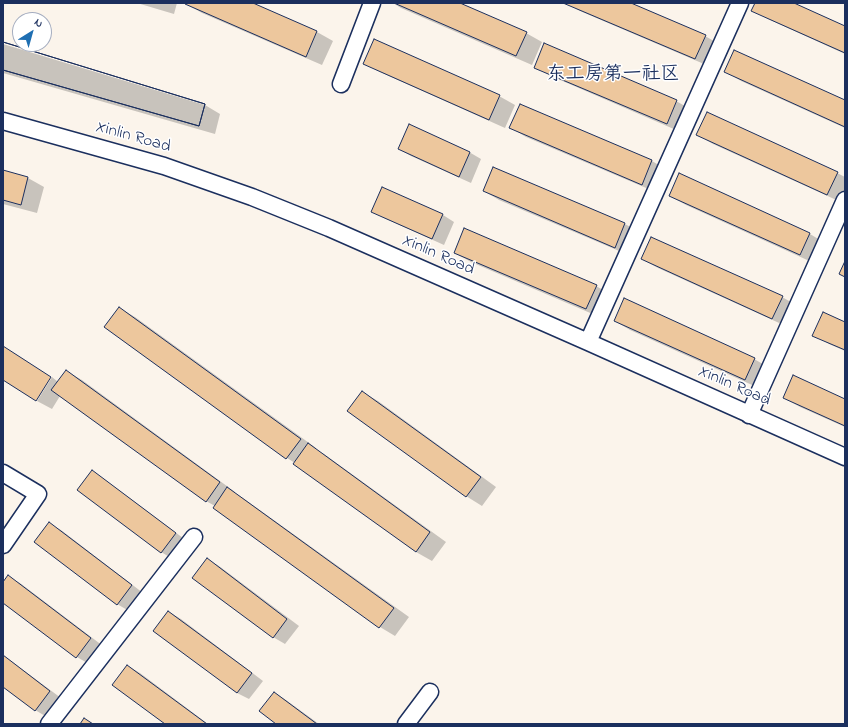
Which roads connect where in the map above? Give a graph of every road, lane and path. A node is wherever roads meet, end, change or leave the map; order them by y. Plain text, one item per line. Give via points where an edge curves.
1 (372, 3) edge
2 (740, 3) edge
3 (341, 84) dead end
4 (3, 121) edge
5 (845, 200) edge
6 (588, 342) junction
7 (749, 414) junction
8 (845, 457) edge
9 (3, 473) edge
10 (194, 537) dead end
11 (3, 545) edge
12 (430, 692) dead end
13 (49, 724) edge
14 (406, 724) edge

1 - 3 street
2 - 6 street
4 - 6 street, Xinlin Road via 164,166 252,197 329,228
5 - 7 street
6 - 7 street, Xinlin Road
7 - 8 street, Xinlin Road
9 - 11 street via 38,494
10 - 13 street
12 - 14 street

